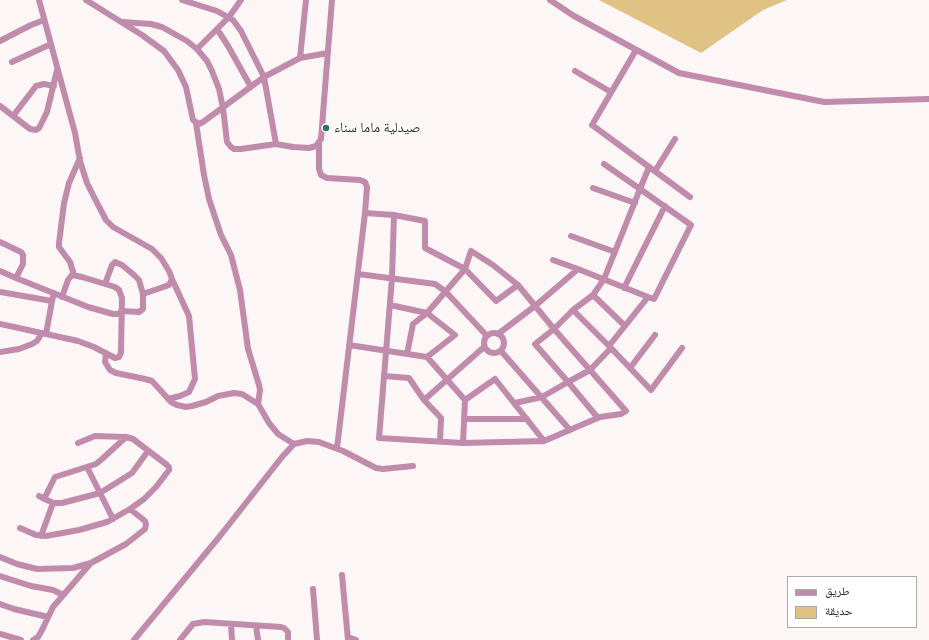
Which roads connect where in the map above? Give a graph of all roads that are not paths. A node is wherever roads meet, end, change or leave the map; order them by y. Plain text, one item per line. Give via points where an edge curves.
1 (39, 0) edge
2 (86, 0) edge
3 (182, 0) edge
4 (240, 0) edge
5 (306, 0) edge
6 (332, 0) edge
7 (550, 0) edge
8 (229, 17) junction
9 (44, 20) junction
10 (123, 22) junction
11 (217, 29) junction
12 (0, 42) edge
13 (51, 44) junction
14 (197, 49) junction
15 (636, 50) junction
16 (328, 53) junction
17 (300, 58) junction
18 (12, 62) dead end
19 (57, 68) junction
20 (575, 71) dead end
21 (264, 78) junction
22 (54, 86) junction
23 (251, 87) junction
24 (611, 92) junction
25 (929, 99) edge
26 (0, 106) edge
27 (223, 108) junction
28 (13, 116) junction
29 (196, 123) junction
30 (675, 139) dead end
31 (319, 143) junction
32 (276, 144) junction
33 (80, 158) junction
34 (604, 164) dead end
35 (649, 167) junction
36 (655, 171) junction
37 (593, 188) dead end
38 (640, 189) junction
39 (690, 197) dead end
40 (635, 203) junction
41 (665, 206) junction
42 (365, 213) junction
43 (394, 214) junction
44 (571, 236) dead end
45 (0, 242) edge
46 (615, 252) junction
47 (553, 260) dead end
48 (465, 269) junction
49 (578, 269) junction
50 (0, 270) edge
51 (358, 274) junction
52 (74, 275) junction
53 (16, 278) junction
54 (392, 278) junction
55 (172, 279) junction
56 (604, 280) junction
57 (105, 284) junction
58 (518, 285) junction
59 (624, 288) junction
60 (444, 291) junction
61 (0, 292) edge
62 (54, 293) junction
63 (143, 294) junction
64 (593, 295) junction
65 (62, 297) junction
66 (648, 297) junction
67 (52, 301) junction
68 (390, 305) junction
69 (535, 306) junction
70 (573, 310) junction
71 (121, 312) junction
72 (427, 312) junction
73 (0, 324) edge
74 (624, 326) junction
75 (554, 329) junction
76 (44, 334) junction
77 (498, 334) junction
78 (487, 336) junction
79 (655, 336) dead end
80 (349, 345) junction
81 (484, 347) junction
82 (610, 347) junction
83 (682, 348) dead end
84 (386, 351) junction
85 (501, 351) junction
86 (0, 352) edge
87 (106, 353) junction
88 (407, 354) junction
89 (427, 357) junction
90 (630, 368) junction
91 (590, 370) junction
92 (384, 376) junction
93 (448, 381) junction
94 (568, 382) junction
95 (542, 397) junction
96 (168, 399) junction
97 (424, 400) junction
98 (465, 400) junction
99 (515, 403) junction
100 (258, 404) junction
101 (527, 418) junction
102 (598, 418) junction
103 (464, 419) junction
104 (570, 430) junction
105 (126, 437) junction
106 (440, 441) junction
107 (544, 441) junction
108 (78, 443) dead end
109 (463, 443) junction
110 (294, 444) junction
111 (337, 448) junction
112 (148, 451) junction
113 (413, 466) dead end
114 (87, 467) junction
115 (100, 493) junction
116 (53, 503) junction
117 (130, 509) junction
118 (113, 519) junction
119 (20, 528) dead end
120 (41, 536) junction
121 (0, 557) edge
122 (91, 563) junction
123 (342, 575) dead end
124 (0, 576) edge
125 (313, 589) dead end
126 (63, 595) junction
127 (0, 604) edge
128 (48, 617) junction
129 (231, 624) junction
130 (256, 626) junction
131 (3, 637) edge
132 (348, 639) edge
133 (21, 640) edge
134 (33, 640) edge
135 (134, 640) edge
136 (180, 640) edge
137 (232, 640) edge
138 (258, 640) edge
139 (288, 640) edge
140 (317, 640) edge
141 (356, 640) edge

1 - 9 street
2 - 10 street
3 - 8 street
4 - 8 street
5 - 17 street
6 - 16 street
7 - 15 street
8 - 11 street
8 - 21 street via 241,31
9 - 12 street
9 - 13 street
10 - 14 street via 162,27
10 - 29 street via 155,44 172,61 186,87 193,120
11 - 14 street
11 - 23 street
13 - 18 street
13 - 19 street
14 - 27 street via 212,71
15 - 24 street
15 - 25 street via 679,73 824,102
16 - 17 street
16 - 31 street
17 - 21 street
19 - 22 street
19 - 33 street
20 - 24 street
21 - 23 street
21 - 32 street
22 - 28 street via 36,86
22 - 28 street via 46,117 39,128 30,129
23 - 27 street
24 - 35 street via 592,125
26 - 28 street
27 - 29 street via 202,124
27 - 32 street via 227,142 231,147 234,149
29 - 100 street via 209,199 231,255 240,290 248,349 260,390
30 - 36 street
31 - 32 street via 313,148
31 - 42 street via 318,169 321,175 327,178 365,182
33 - 52 street via 69,183 59,243
33 - 55 street via 87,183 106,220 121,232 152,249 167,266
34 - 38 street
35 - 36 street
35 - 38 street
36 - 39 street
37 - 40 street
38 - 40 street
38 - 41 street
40 - 46 street
41 - 59 street
41 - 66 street via 691,225 654,299
42 - 43 street
42 - 51 street
43 - 48 street via 425,221 425,248
43 - 54 street
44 - 46 street
45 - 53 street via 23,255 23,264
46 - 56 street
47 - 49 street
48 - 58 street via 496,300
48 - 58 street via 472,251
48 - 60 street
49 - 56 street
49 - 69 street
50 - 53 street
51 - 54 street
51 - 80 street
52 - 57 street
52 - 65 street via 68,280
53 - 62 street
54 - 60 street via 435,284
54 - 68 street
55 - 63 street via 169,285
55 - 96 street via 188,316 195,378 189,392
56 - 59 street
56 - 64 street
57 - 63 street via 112,265 117,262 139,280
57 - 71 street via 115,287 120,292
58 - 69 street
59 - 66 street
60 - 72 street
60 - 78 street
61 - 67 street
62 - 65 street
62 - 67 street
63 - 71 street via 142,310
64 - 70 street
64 - 74 street
65 - 71 street via 113,314
66 - 74 street
67 - 76 street
68 - 72 street
68 - 84 street
69 - 75 street
69 - 77 street
70 - 75 street
70 - 82 street
71 - 87 street via 121,353 115,358
72 - 88 street via 413,324
72 - 89 street via 455,335
73 - 76 street
74 - 82 street
75 - 91 street
75 - 94 street via 535,344
76 - 86 street via 32,344
76 - 87 street via 78,341
77 - 78 street
77 - 85 street via 504,342
78 - 81 street via 484,339
79 - 90 street
80 - 84 street
80 - 111 street
81 - 85 street via 492,353
81 - 93 street
82 - 90 street
82 - 91 street
83 - 90 street via 651,390
84 - 88 street
84 - 92 street
85 - 95 street
87 - 96 street via 105,362 110,370 148,380
88 - 89 street
89 - 93 street
91 - 94 street
91 - 102 street via 626,411
92 - 97 street via 409,378
92 - 106 street via 379,438
93 - 97 street
93 - 98 street
94 - 95 street
94 - 102 street
95 - 99 street
95 - 104 street
96 - 100 street via 174,404 186,407 237,393
97 - 106 street via 441,418
98 - 99 street via 495,379
98 - 103 street
99 - 101 street
100 - 110 street via 276,432
101 - 103 street
101 - 107 street
102 - 104 street
103 - 109 street
104 - 107 street
105 - 108 street via 95,436
105 - 112 street via 133,439
105 - 114 street via 102,459
106 - 109 street
107 - 109 street
110 - 111 street via 318,442
110 - 135 street
111 - 113 street via 376,468
112 - 115 street via 132,473
112 - 117 street via 169,466 169,470 151,492
114 - 115 street
114 - 116 street via 55,477 41,498
115 - 116 street
115 - 118 street
116 - 120 street
117 - 118 street
117 - 122 street via 145,522 145,529 126,544
118 - 120 street via 96,526
119 - 120 street
121 - 122 street via 37,569 72,568
122 - 126 street
123 - 132 street
124 - 126 street
125 - 140 street
126 - 128 street
127 - 128 street
128 - 134 street via 40,634
129 - 130 street
129 - 136 street via 197,622
129 - 137 street
130 - 138 street
130 - 139 street via 283,628 288,632
131 - 133 street
132 - 141 street

